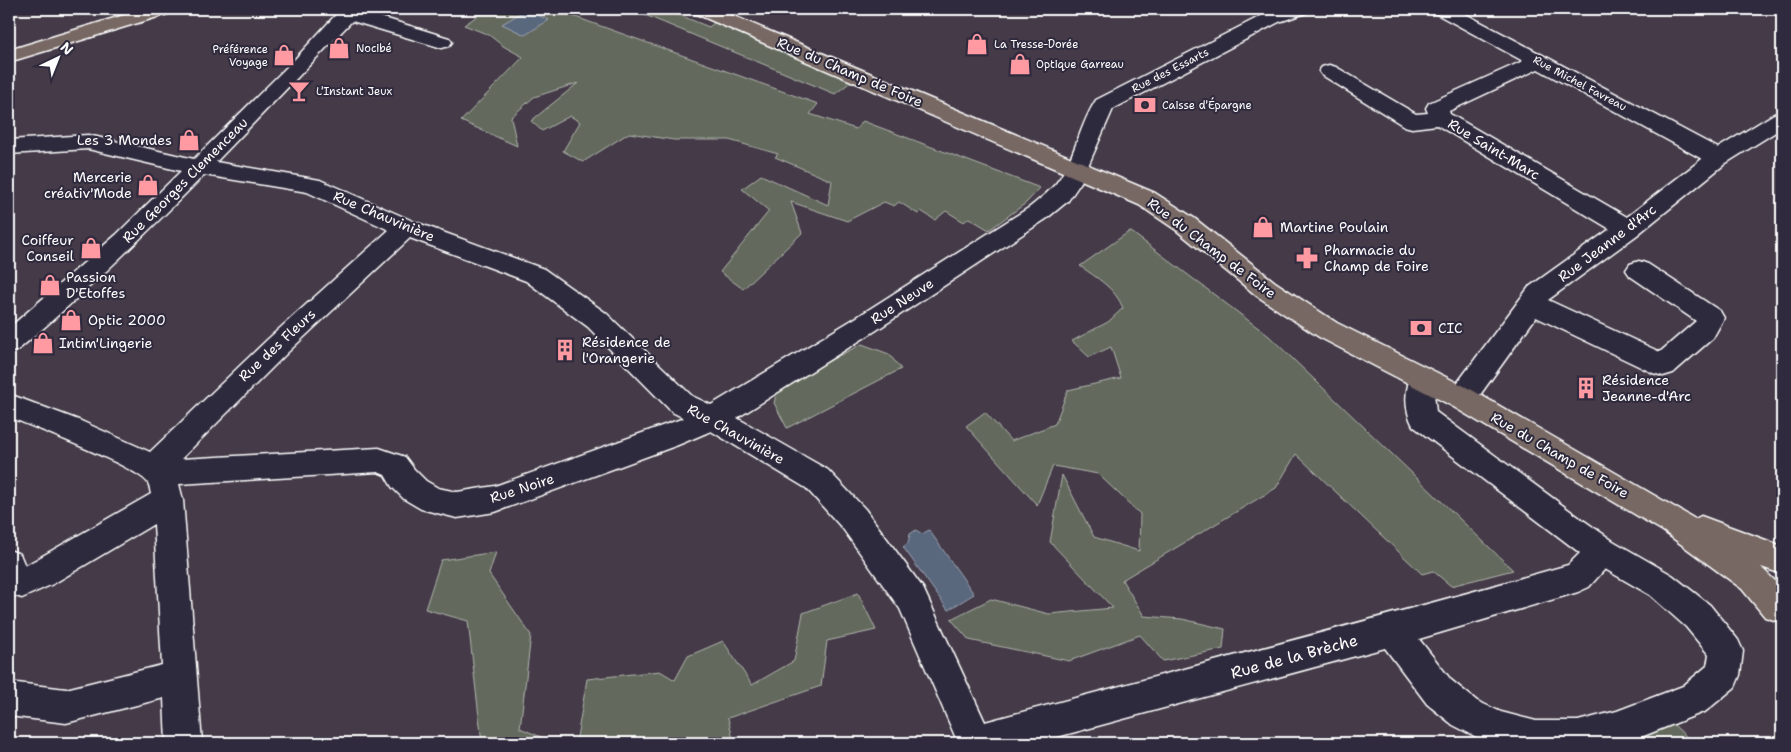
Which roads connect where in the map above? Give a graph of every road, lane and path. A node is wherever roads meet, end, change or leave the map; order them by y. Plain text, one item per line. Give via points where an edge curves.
1 (164, 9) edge
2 (701, 9) edge
3 (1299, 9) edge
4 (1442, 9) edge
5 (350, 11) edge
6 (442, 42) dead end
7 (9, 56) edge
8 (1540, 62) junction
9 (1329, 71) dead end
10 (1441, 118) junction
11 (1782, 119) edge
12 (9, 147) edge
13 (1718, 158) junction
14 (198, 167) junction
15 (1077, 168) junction
16 (406, 228) junction
17 (1628, 229) junction
18 (1639, 270) dead end
19 (1532, 304) junction
20 (9, 342) edge
21 (1423, 380) junction
22 (1462, 398) junction
23 (9, 405) edge
24 (713, 418) junction
25 (160, 480) junction
26 (1674, 520) junction
27 (1602, 551) junction
28 (1782, 560) edge
29 (9, 564) edge
30 (1782, 565) edge
31 (1779, 611) edge
32 (1392, 631) junction
33 (180, 677) junction
34 (9, 699) edge
35 (976, 742) edge
36 (184, 743) edge

1 - 7 main road
2 - 15 main road, Rue du Champ de Foire
3 - 15 street, Rue des Essarts via 1272,18 1104,104
4 - 8 street, Rue Michel Favreau
5 - 6 street
5 - 14 street, Rue Georges Clemenceau
8 - 10 street, Rue Saint-Marc via 1437,108
8 - 13 street, Rue Michel Favreau
9 - 10 street via 1412,121
10 - 17 street, Rue Saint-Marc
11 - 13 street, Rue Jeanne d'Arc
12 - 14 street, Rue Chauvinière via 88,142
13 - 17 street, Rue Jeanne d'Arc
14 - 16 street, Rue Chauvinière via 312,185
14 - 20 street, Rue Georges Clemenceau via 125,241
15 - 21 main road, Rue du Champ de Foire via 1147,199 1185,224 1266,289 1328,330
15 - 24 street, Rue Neuve via 1062,191 1038,213
16 - 24 street, Rue Chauvinière via 535,275 597,320 682,404
16 - 25 street, Rue des Fleurs via 216,403
17 - 19 street, Rue Jeanne d'Arc via 1538,294
18 - 19 street via 1711,318 1704,331 1663,365
19 - 22 street, Rue Jeanne d'Arc
21 - 22 main road, Rue du Champ de Foire
21 - 27 street via 1420,394 1423,418 1515,490
22 - 26 main road, Rue du Champ de Foire
23 - 25 street via 71,429
24 - 25 street, Rue Noire via 495,499 457,505 432,500 415,490 395,466 378,460
24 - 35 street, Rue Chauvinière via 817,479 854,519 912,599
25 - 29 street via 42,574 22,583 13,581
25 - 33 street
26 - 28 main road, Rue du Champ de Foire
26 - 31 main road, Rue du Champ de Foire via 1753,579
27 - 32 street, Rue de la Brèche via 1578,577
27 - 32 street via 1661,585 1698,616 1726,650 1723,674 1694,699 1617,729 1578,739 1536,739 1496,729 1465,713 1439,692
30 - 31 main road via 1775,572 1772,587
32 - 35 street, Rue de la Brèche
33 - 34 street via 66,706
33 - 36 street

